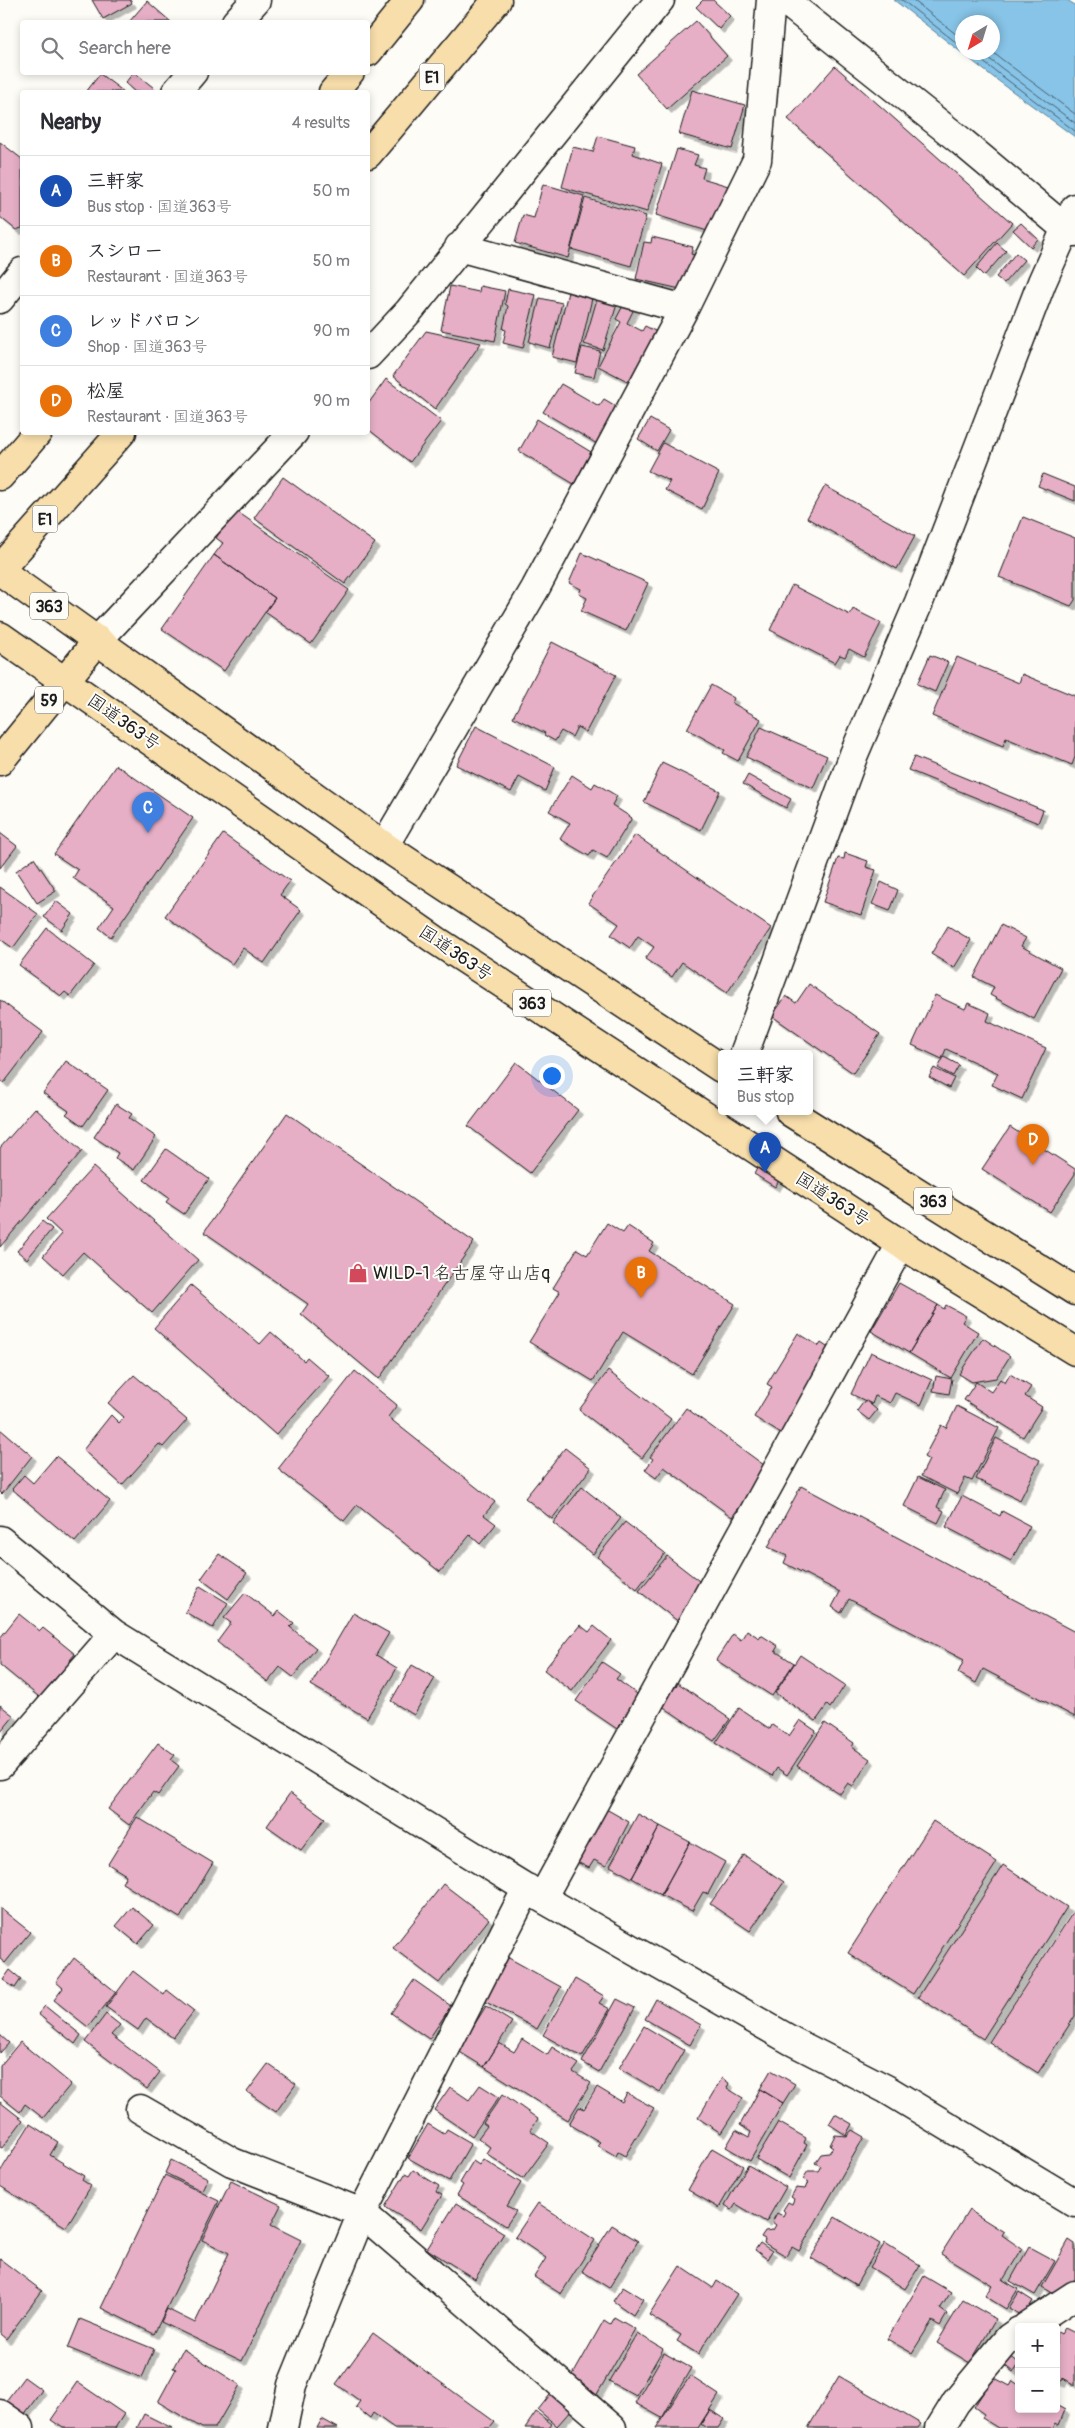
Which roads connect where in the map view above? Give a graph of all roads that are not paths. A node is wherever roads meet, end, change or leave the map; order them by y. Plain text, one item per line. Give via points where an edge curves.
1 (410, 0) edge
2 (497, 0) edge
3 (660, 0) edge
4 (771, 0) edge
5 (784, 0) edge
6 (370, 50) edge
7 (190, 75) edge
8 (347, 75) edge
9 (178, 90) edge
10 (335, 90) edge
11 (370, 152) edge
12 (1073, 220) edge
13 (459, 247) junction
14 (20, 274) edge
15 (0, 299) edge
16 (684, 308) junction
17 (370, 353) edge
18 (35, 435) edge
19 (119, 435) edge
20 (291, 435) edge
21 (0, 476) edge
22 (0, 570) edge
23 (0, 636) edge
24 (98, 640) junction
25 (65, 681) junction
26 (0, 761) edge
27 (384, 846) junction
28 (745, 1050) edge
29 (718, 1066) edge
30 (795, 1115) edge
31 (901, 1244) junction
32 (1075, 1291) edge
33 (1075, 1351) edge
34 (0, 1540) edge
35 (114, 1634) junction
36 (0, 1765) edge
37 (534, 1893) junction
38 (140, 2109) dead end
39 (1075, 2203) edge
40 (362, 2213) junction
41 (1075, 2294) edge
42 (1032, 2323) edge
43 (1015, 2334) edge
44 (0, 2414) edge
45 (20, 2428) edge
46 (283, 2428) edge
47 (612, 2428) edge
48 (940, 2428) edge

1 - 6 main road
2 - 11 main road, E1
3 - 13 street
4 - 16 street via 757,160
5 - 12 street via 961,141
7 - 9 street
8 - 10 main road
12 - 28 street via 1042,282 919,602 854,754
13 - 16 street
13 - 17 street via 409,311
14 - 15 street
16 - 27 street via 535,589
18 - 21 main road
19 - 22 main road, E1
20 - 24 street
22 - 24 main road, 363
23 - 25 main road, 国道363号 / 363
24 - 25 main road, 59
24 - 27 main road, 363
25 - 26 main road, 59
25 - 31 main road, 国道363号 / 363 via 437,941
27 - 29 main road, 363
30 - 32 main road, 363
31 - 33 main road, 国道363号 / 363
31 - 37 street
34 - 35 street
35 - 36 street
35 - 37 street
37 - 39 street via 792,2041 886,2089
37 - 40 street
38 - 40 street via 232,2162
40 - 46 street via 292,2385
40 - 47 street
41 - 42 street
43 - 48 street via 956,2402
44 - 45 street

